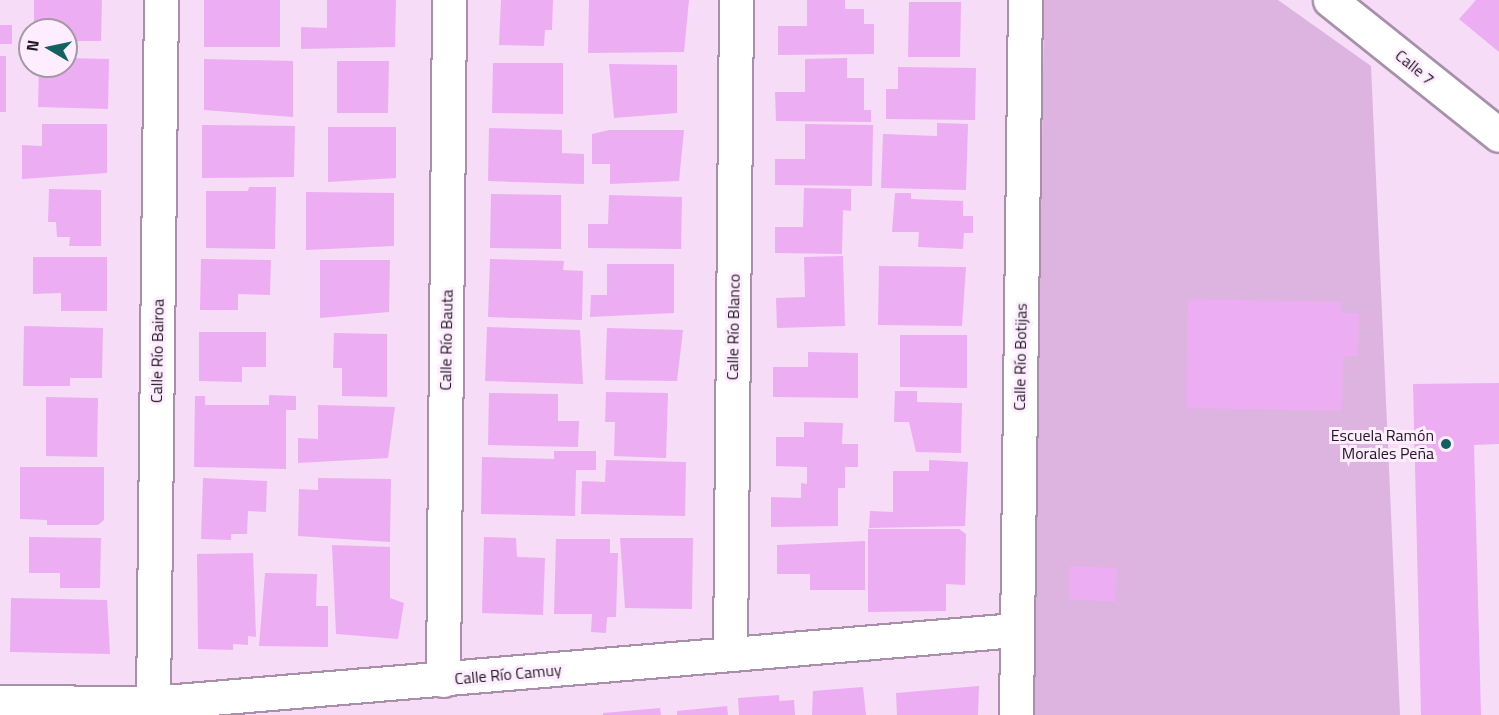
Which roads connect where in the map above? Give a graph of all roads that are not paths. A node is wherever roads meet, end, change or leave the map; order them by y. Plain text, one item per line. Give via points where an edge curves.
1 (161, 0) edge
2 (449, 0) edge
3 (736, 0) edge
4 (1024, 0) edge
5 (1330, 0) edge
6 (1499, 135) edge
7 (1016, 630) junction
8 (730, 653) junction
9 (443, 680) junction
10 (0, 702) edge
11 (153, 703) junction
12 (1016, 715) edge

1 - 11 street, Calle Río Bairoa
2 - 9 street, Calle Río Bauta
3 - 8 street, Calle Río Blanco
4 - 7 street, Calle Río Botijas
5 - 6 street, Calle 7
7 - 8 street, Calle Río Camuy
7 - 12 street, Calle Río Botijas
8 - 9 street, Calle Río Camuy
9 - 11 street, Calle Río Camuy
10 - 11 street, Calle Río Camuy

